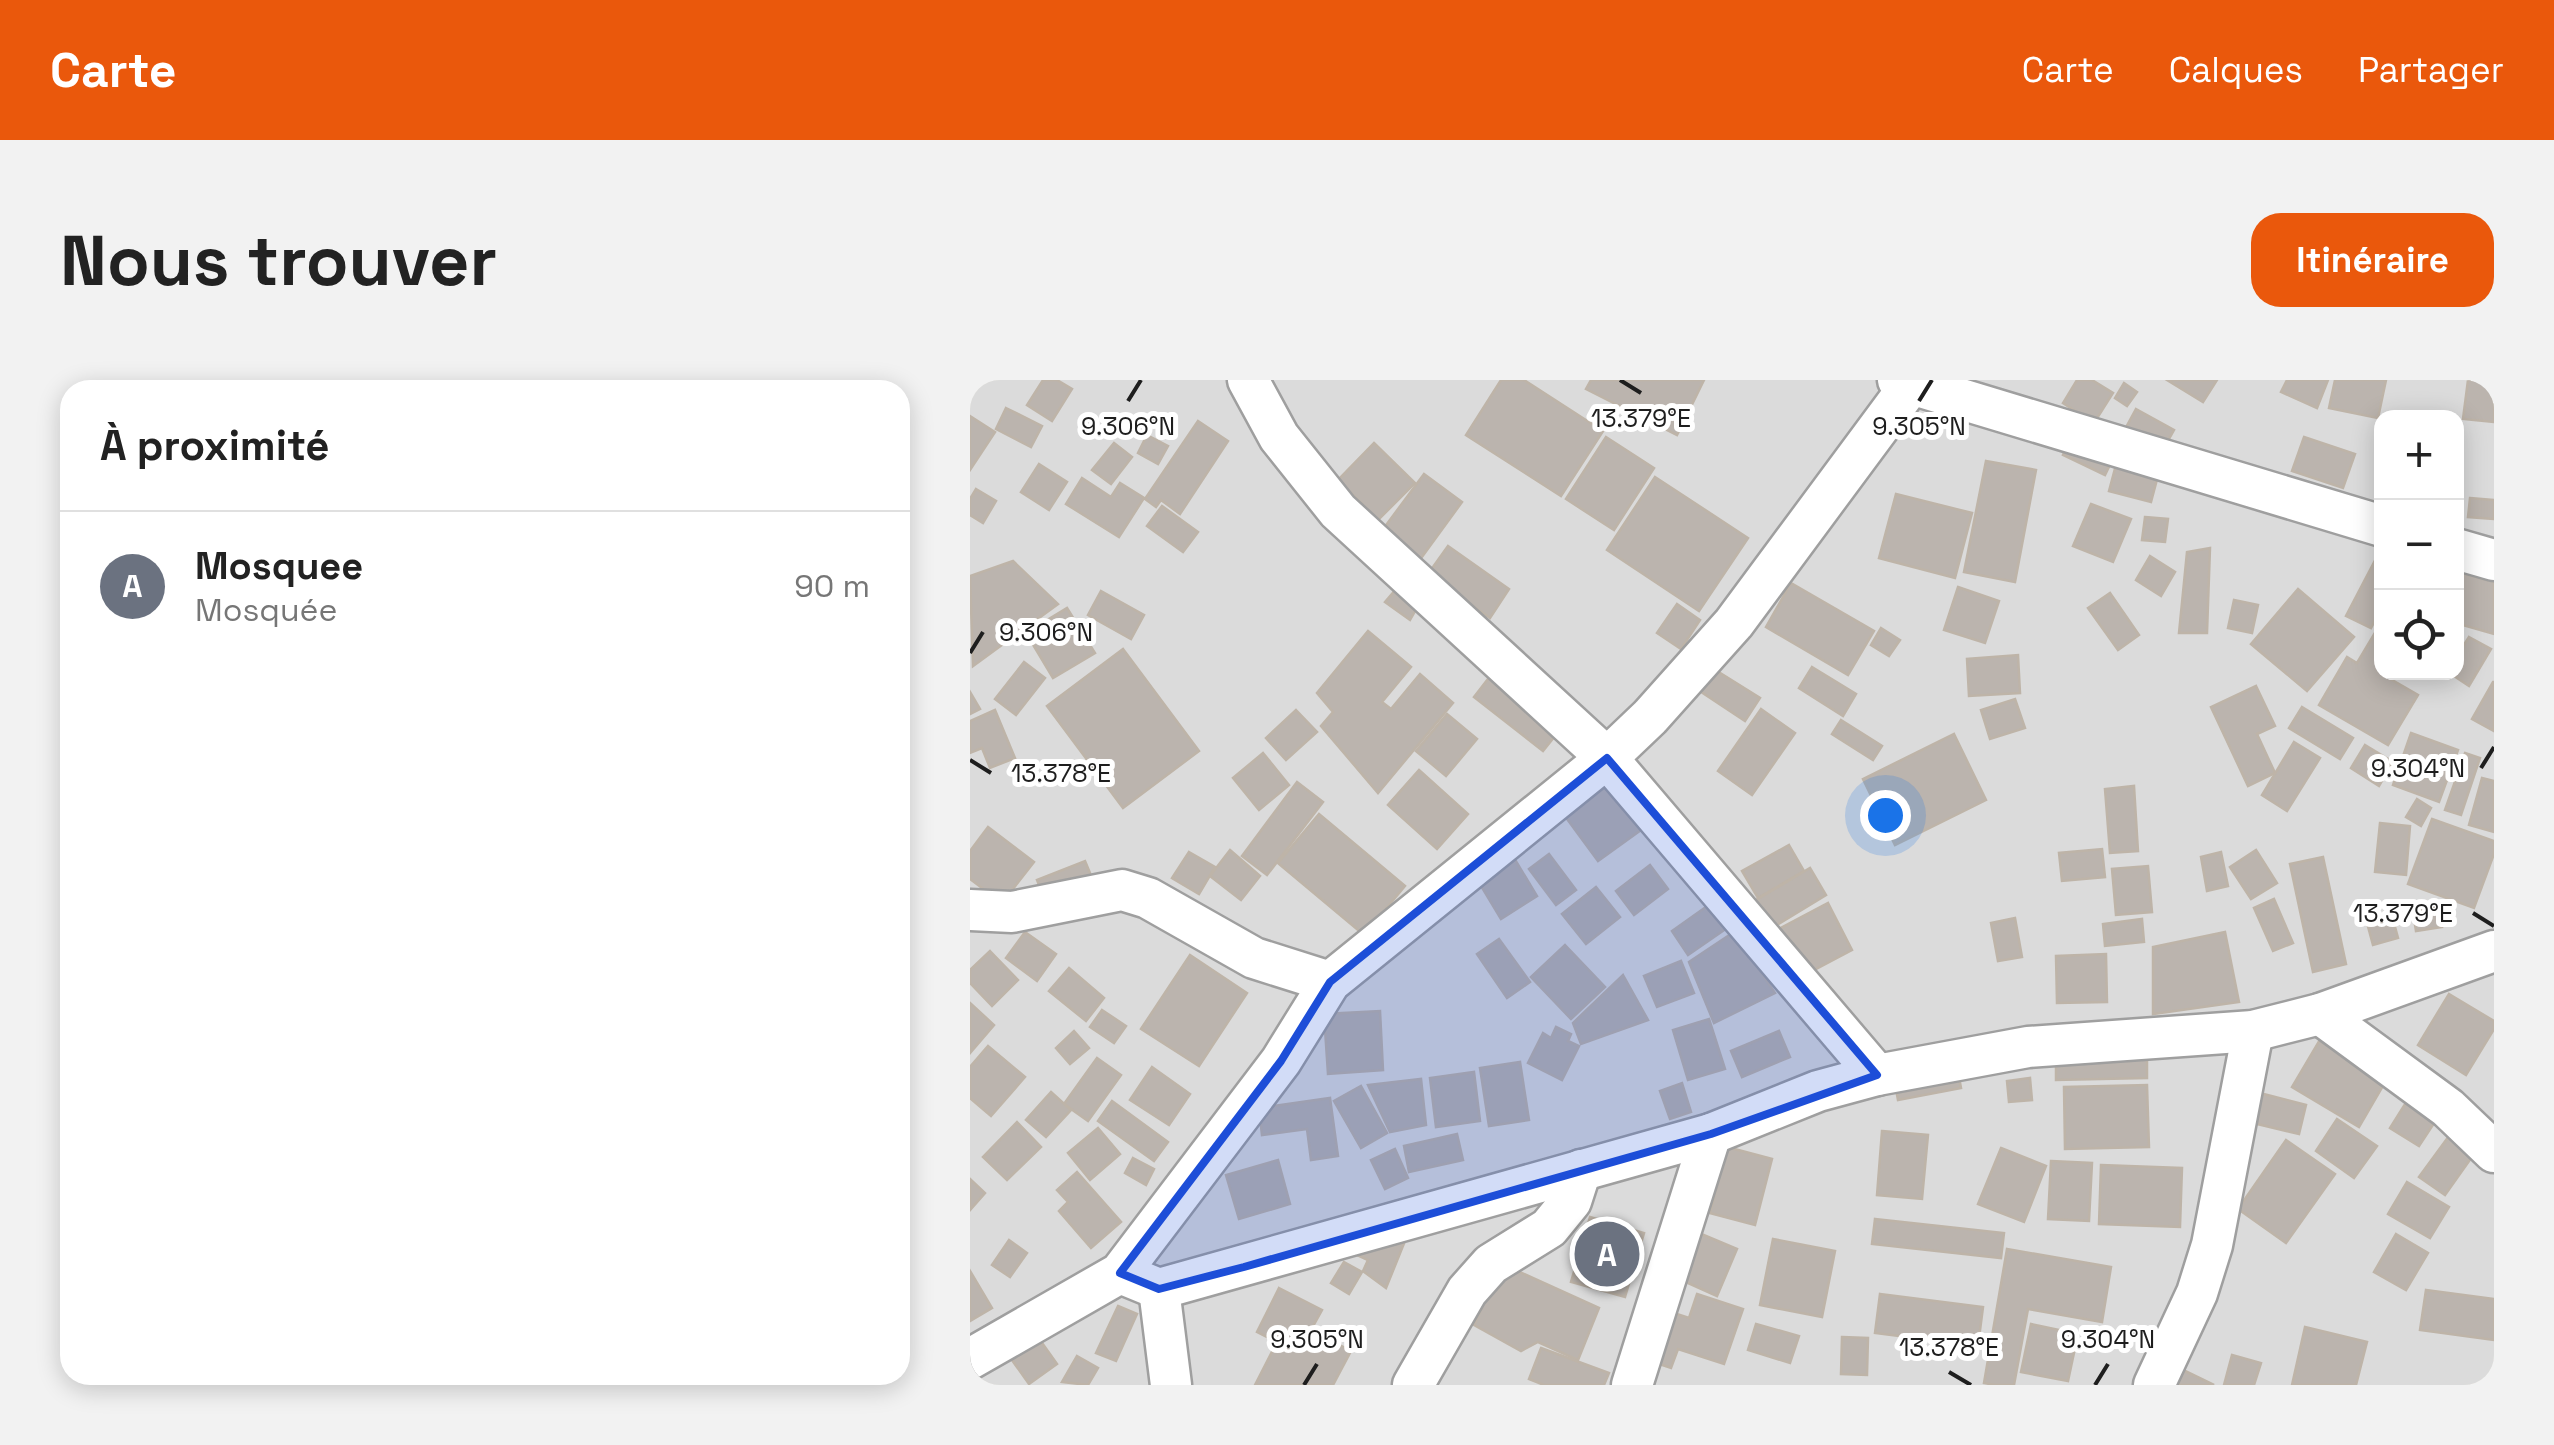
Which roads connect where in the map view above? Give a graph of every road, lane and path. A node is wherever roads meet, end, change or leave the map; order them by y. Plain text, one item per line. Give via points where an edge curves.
1 (1248, 380) edge
2 (1908, 381) edge
3 (2374, 524) edge
4 (2464, 551) edge
5 (2494, 560) edge
6 (1607, 758) junction
7 (970, 910) edge
8 (2494, 951) edge
9 (1330, 982) junction
10 (2320, 1014) junction
11 (2253, 1031) junction
12 (1877, 1075) junction
13 (1710, 1134) junction
14 (2494, 1152) edge
15 (1582, 1170) junction
16 (1120, 1273) junction
17 (1158, 1288) junction
18 (970, 1359) edge
19 (1171, 1385) edge
20 (1413, 1385) edge
21 (1632, 1385) edge
22 (2154, 1385) edge

1 - 6 street via 1280,437 1338,510
2 - 3 street
2 - 6 street via 1734,623
4 - 5 street
6 - 9 street
6 - 12 street
7 - 9 street via 1012,912 1122,890 1254,958
8 - 10 street
9 - 16 street via 1281,1061
10 - 11 street
10 - 14 street via 2448,1108
11 - 12 street via 2028,1047
11 - 22 street via 2212,1245 2198,1293
12 - 13 street
13 - 15 street
13 - 21 street
15 - 17 street
15 - 20 street via 1571,1202 1549,1228 1491,1264 1467,1291
16 - 17 street
16 - 18 street
17 - 19 street

